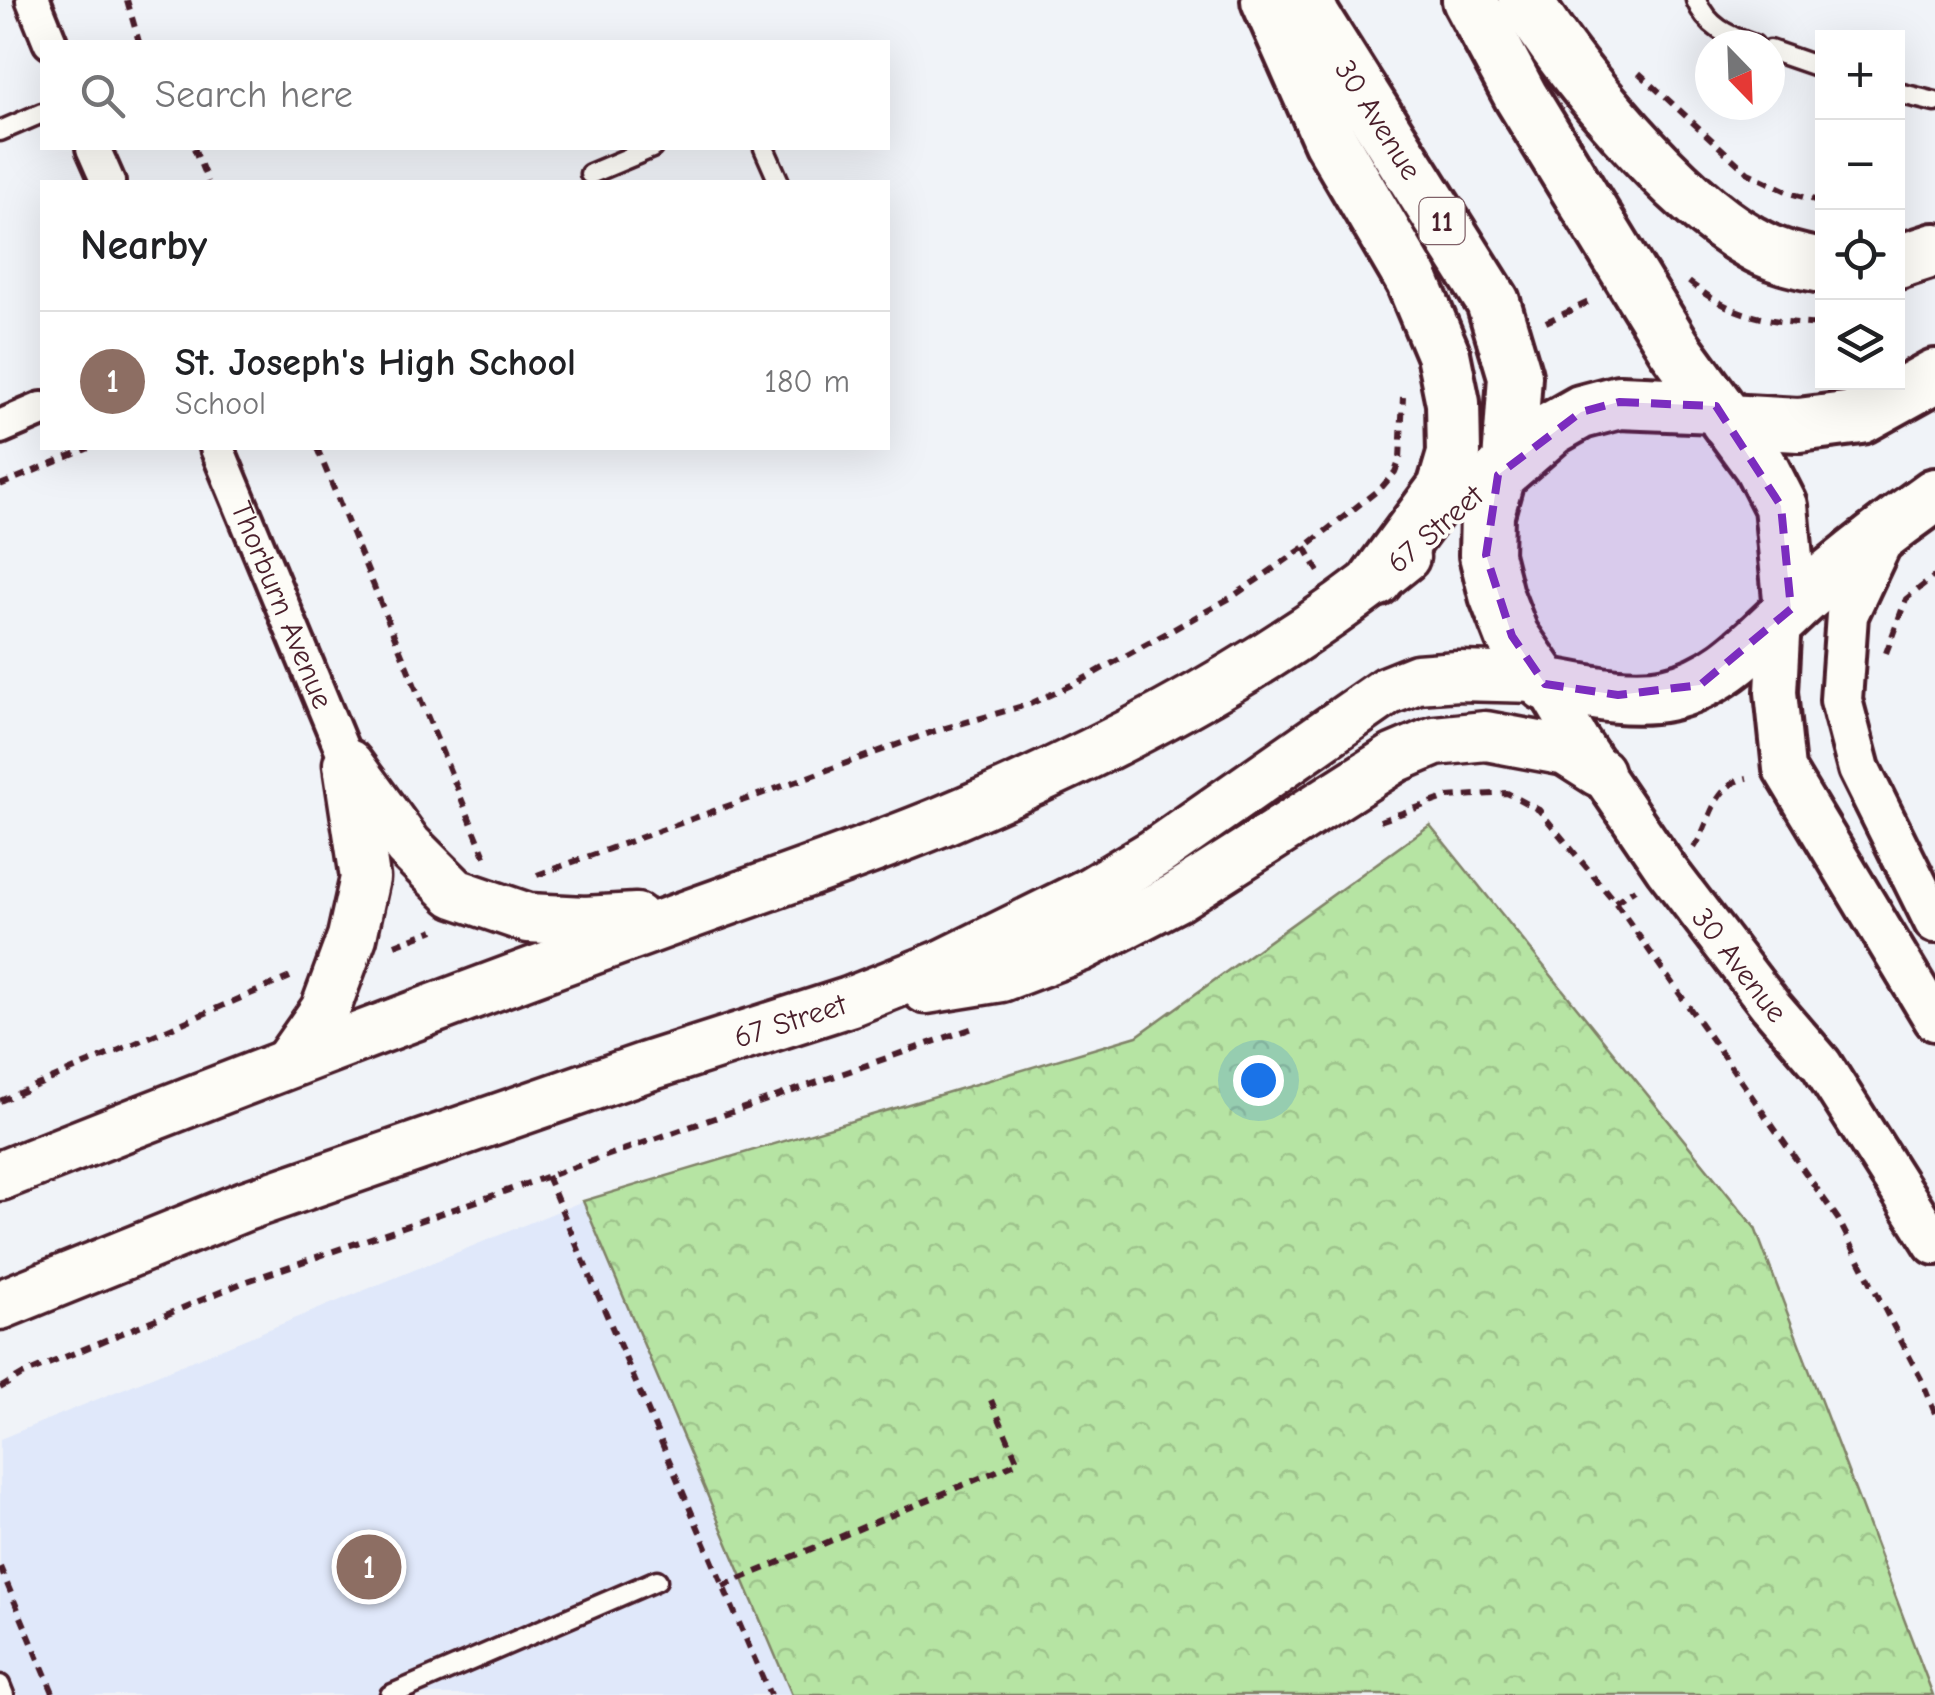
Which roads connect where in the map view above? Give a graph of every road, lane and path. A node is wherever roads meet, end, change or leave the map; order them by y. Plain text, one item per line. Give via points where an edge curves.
1 (33, 0) edge
2 (127, 0) edge
3 (1268, 0) edge
4 (1306, 0) edge
5 (1469, 0) edge
6 (1525, 0) edge
7 (1696, 0) edge
8 (1719, 30) edge
9 (49, 40) edge
10 (138, 40) edge
11 (1785, 55) edge
12 (1632, 66) dead end
13 (1815, 66) edge
14 (1905, 95) edge
15 (1935, 102) edge
16 (40, 114) edge
17 (0, 131) edge
18 (94, 150) edge
19 (195, 150) edge
20 (647, 150) edge
21 (765, 150) edge
22 (590, 174) dead end
23 (107, 180) edge
24 (207, 180) edge
25 (777, 180) edge
26 (1815, 200) edge
27 (1935, 250) edge
28 (1905, 260) edge
29 (1815, 265) edge
30 (1685, 279) dead end
31 (1595, 299) dead end
32 (1815, 325) edge
33 (1536, 327) dead end
34 (1935, 376) edge
35 (1403, 382) dead end
36 (40, 410) edge
37 (1721, 414) junction
38 (0, 427) edge
39 (84, 450) edge
40 (218, 450) edge
41 (318, 450) edge
42 (1504, 469) junction
43 (0, 485) edge
44 (1935, 496) edge
45 (1888, 528) junction
46 (1305, 547) junction
47 (1935, 576) edge
48 (1351, 583) junction
49 (1786, 614) junction
50 (1881, 664) dead end
51 (1543, 681) junction
52 (348, 764) junction
53 (1600, 772) junction
54 (1755, 776) dead end
55 (1363, 828) dead end
56 (1690, 852) dead end
57 (488, 862) junction
58 (482, 870) dead end
59 (498, 870) dead end
60 (528, 878) dead end
61 (690, 914) junction
62 (1935, 922) edge
63 (448, 924) dead end
64 (391, 946) dead end
65 (296, 972) dead end
66 (849, 1002) junction
67 (1935, 1020) edge
68 (985, 1024) dead end
69 (290, 1060) junction
70 (0, 1101) edge
71 (0, 1176) edge
72 (548, 1176) junction
73 (1935, 1244) edge
74 (5, 1307) edge
75 (0, 1388) edge
76 (991, 1400) dead end
77 (1935, 1413) edge
78 (0, 1568) edge
79 (657, 1580) dead end
80 (723, 1586) junction
81 (0, 1685) edge
82 (4, 1695) edge
83 (54, 1695) edge
84 (390, 1695) edge
85 (770, 1695) edge

1 - 9 street
2 - 10 path
3 - 48 main road via 1330,140 1412,280 1444,354 1450,387 1454,454 1444,488
4 - 42 main road, 30 Avenue / 11 via 1493,302 1515,376
5 - 37 main road via 1581,198
6 - 29 main road via 1646,154 1716,219 1786,259
7 - 8 lane
11 - 13 lane
12 - 26 path via 1748,173
14 - 15 lane
16 - 17 lane
18 - 23 street
19 - 24 path
20 - 22 lane
21 - 25 lane
27 - 28 main road
30 - 32 path via 1717,304 1763,321
31 - 33 path
34 - 37 main road via 1861,417 1799,425
35 - 46 path via 1395,472
36 - 38 street
37 - 42 main road via 1619,402 1551,429
37 - 49 main road via 1781,506
39 - 43 path
40 - 52 street, Thorburn Avenue
41 - 57 path
42 - 48 main road, 67 Street
42 - 51 main road via 1487,514 1486,556 1512,636
44 - 45 main road
45 - 49 main road
45 - 62 street via 1847,615 1841,700 1859,769
46 - 48 path
46 - 60 path via 1232,597 1030,704
47 - 50 path via 1906,600
48 - 61 main road, 67 Street via 1201,696 1104,746 942,821
49 - 51 main road via 1700,685 1662,695 1618,695
49 - 67 street via 1776,692 1784,769
51 - 53 street, 30 Avenue
51 - 66 main road, 67 Street via 1431,678 1387,692 1212,816 1090,892
52 - 61 main road via 408,846 455,893 528,918 585,922
52 - 69 main road via 365,878 325,1010
53 - 66 main road via 1566,751 1530,743 1486,736 1435,742 1395,758 1176,896 1080,947 1002,977
53 - 73 street, 30 Avenue via 1666,869 1821,1064
54 - 56 path via 1724,790
55 - 77 path via 1447,797 1507,794 1539,810 1615,902 1838,1220
57 - 58 path
57 - 59 path
61 - 69 main road, 67 Street
63 - 64 path
65 - 70 path
66 - 74 main road, 67 Street via 245,1206
68 - 72 path
69 - 71 main road, 67 Street
72 - 75 path via 242,1284
72 - 80 path
76 - 80 path via 1018,1462
78 - 83 path
79 - 84 lane
80 - 85 path
81 - 82 lane

